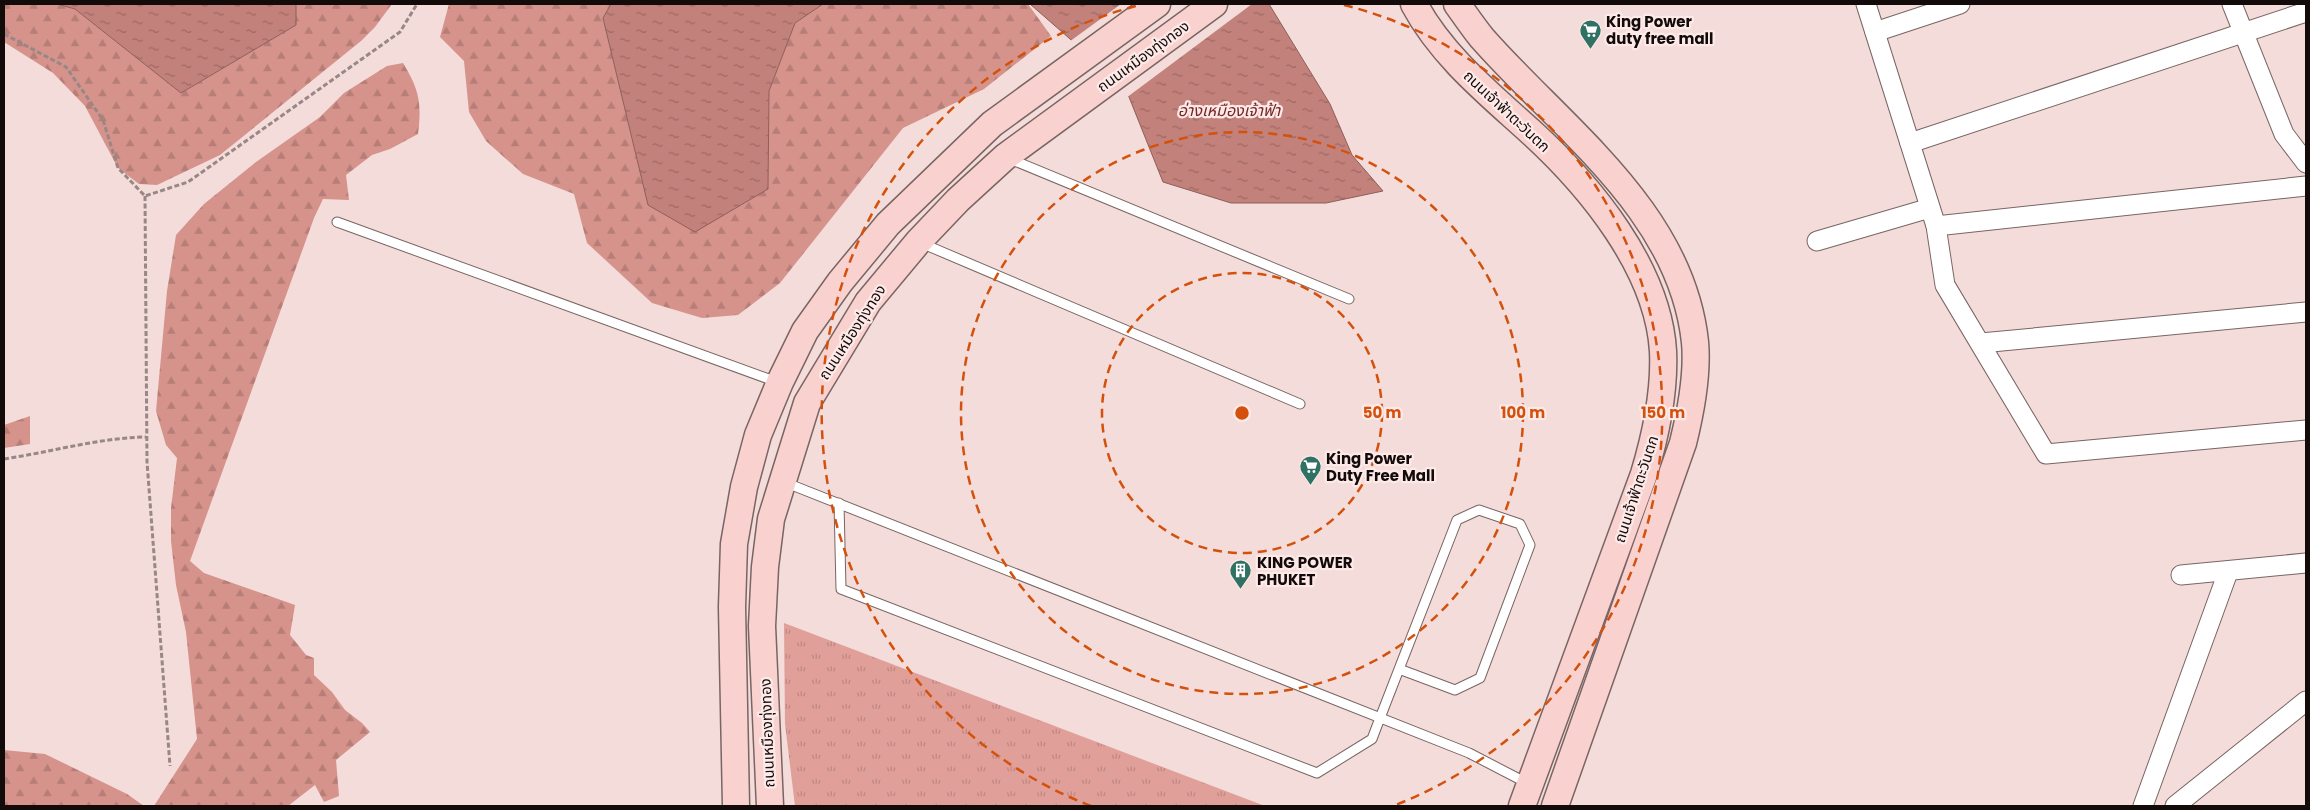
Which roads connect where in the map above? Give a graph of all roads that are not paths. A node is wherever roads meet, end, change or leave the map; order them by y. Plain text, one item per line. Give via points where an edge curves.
1 (1157, 4) edge
2 (1214, 4) edge
3 (1414, 4) edge
4 (1458, 4) edge
5 (1866, 4) edge
6 (1960, 4) edge
7 (2232, 4) edge
8 (2306, 12) edge
9 (1875, 32) junction
10 (2242, 33) junction
11 (1910, 142) junction
12 (1005, 157) junction
13 (2306, 163) edge
14 (2306, 186) edge
15 (1930, 208) junction
16 (337, 222) dead end
17 (1936, 226) junction
18 (1816, 240) dead end
19 (918, 242) junction
20 (1349, 299) dead end
21 (2306, 312) edge
22 (1981, 343) junction
23 (780, 382) junction
24 (1300, 404) dead end
25 (2306, 430) edge
26 (782, 481) junction
27 (839, 503) junction
28 (2306, 564) edge
29 (2228, 572) junction
30 (2181, 575) dead end
31 (1399, 669) junction
32 (2306, 700) edge
33 (1380, 718) junction
34 (1526, 795) edge
35 (770, 797) edge
36 (736, 798) edge
37 (1555, 806) edge
38 (2143, 806) edge
39 (2175, 806) edge

1 - 23 street via 992,124 888,224 805,331
2 - 12 street, ถนนเหมืองทุ่งทอง
3 - 34 street, ถนนเจ้าฟ้าตะวันตก via 1456,62 1552,152 1609,220 1626,244 1648,287 1662,342 1662,388 1649,455
4 - 37 street, ถนนเจ้าฟ้าตะวันตก via 1481,37 1548,104 1607,170 1656,232 1681,281 1695,343 1693,387 1683,443
5 - 9 street
6 - 9 street
7 - 10 street
8 - 10 street
9 - 11 street
10 - 11 street
10 - 13 street via 2284,134
11 - 15 street
12 - 19 street, ถนนเหมืองทุ่งทอง
12 - 20 lane
14 - 17 street
15 - 17 street
15 - 18 street
16 - 23 lane
17 - 22 street via 1945,285
19 - 24 lane
19 - 26 street, ถนนเหมืองทุ่งทอง via 868,302 807,403
21 - 22 street
22 - 25 street via 2046,454
23 - 36 street via 758,435 734,544 732,617
26 - 27 lane
26 - 35 street, ถนนเหมืองทุ่งทอง via 771,519 763,596
27 - 33 lane
27 - 33 lane via 841,589 1317,773 1372,739
28 - 29 street
29 - 30 street
29 - 38 street
31 - 31 lane via 1457,520 1479,510 1520,524 1530,545 1480,678 1455,690
31 - 33 lane
32 - 39 street
33 - 34 lane via 1468,754
35 - 36 street

